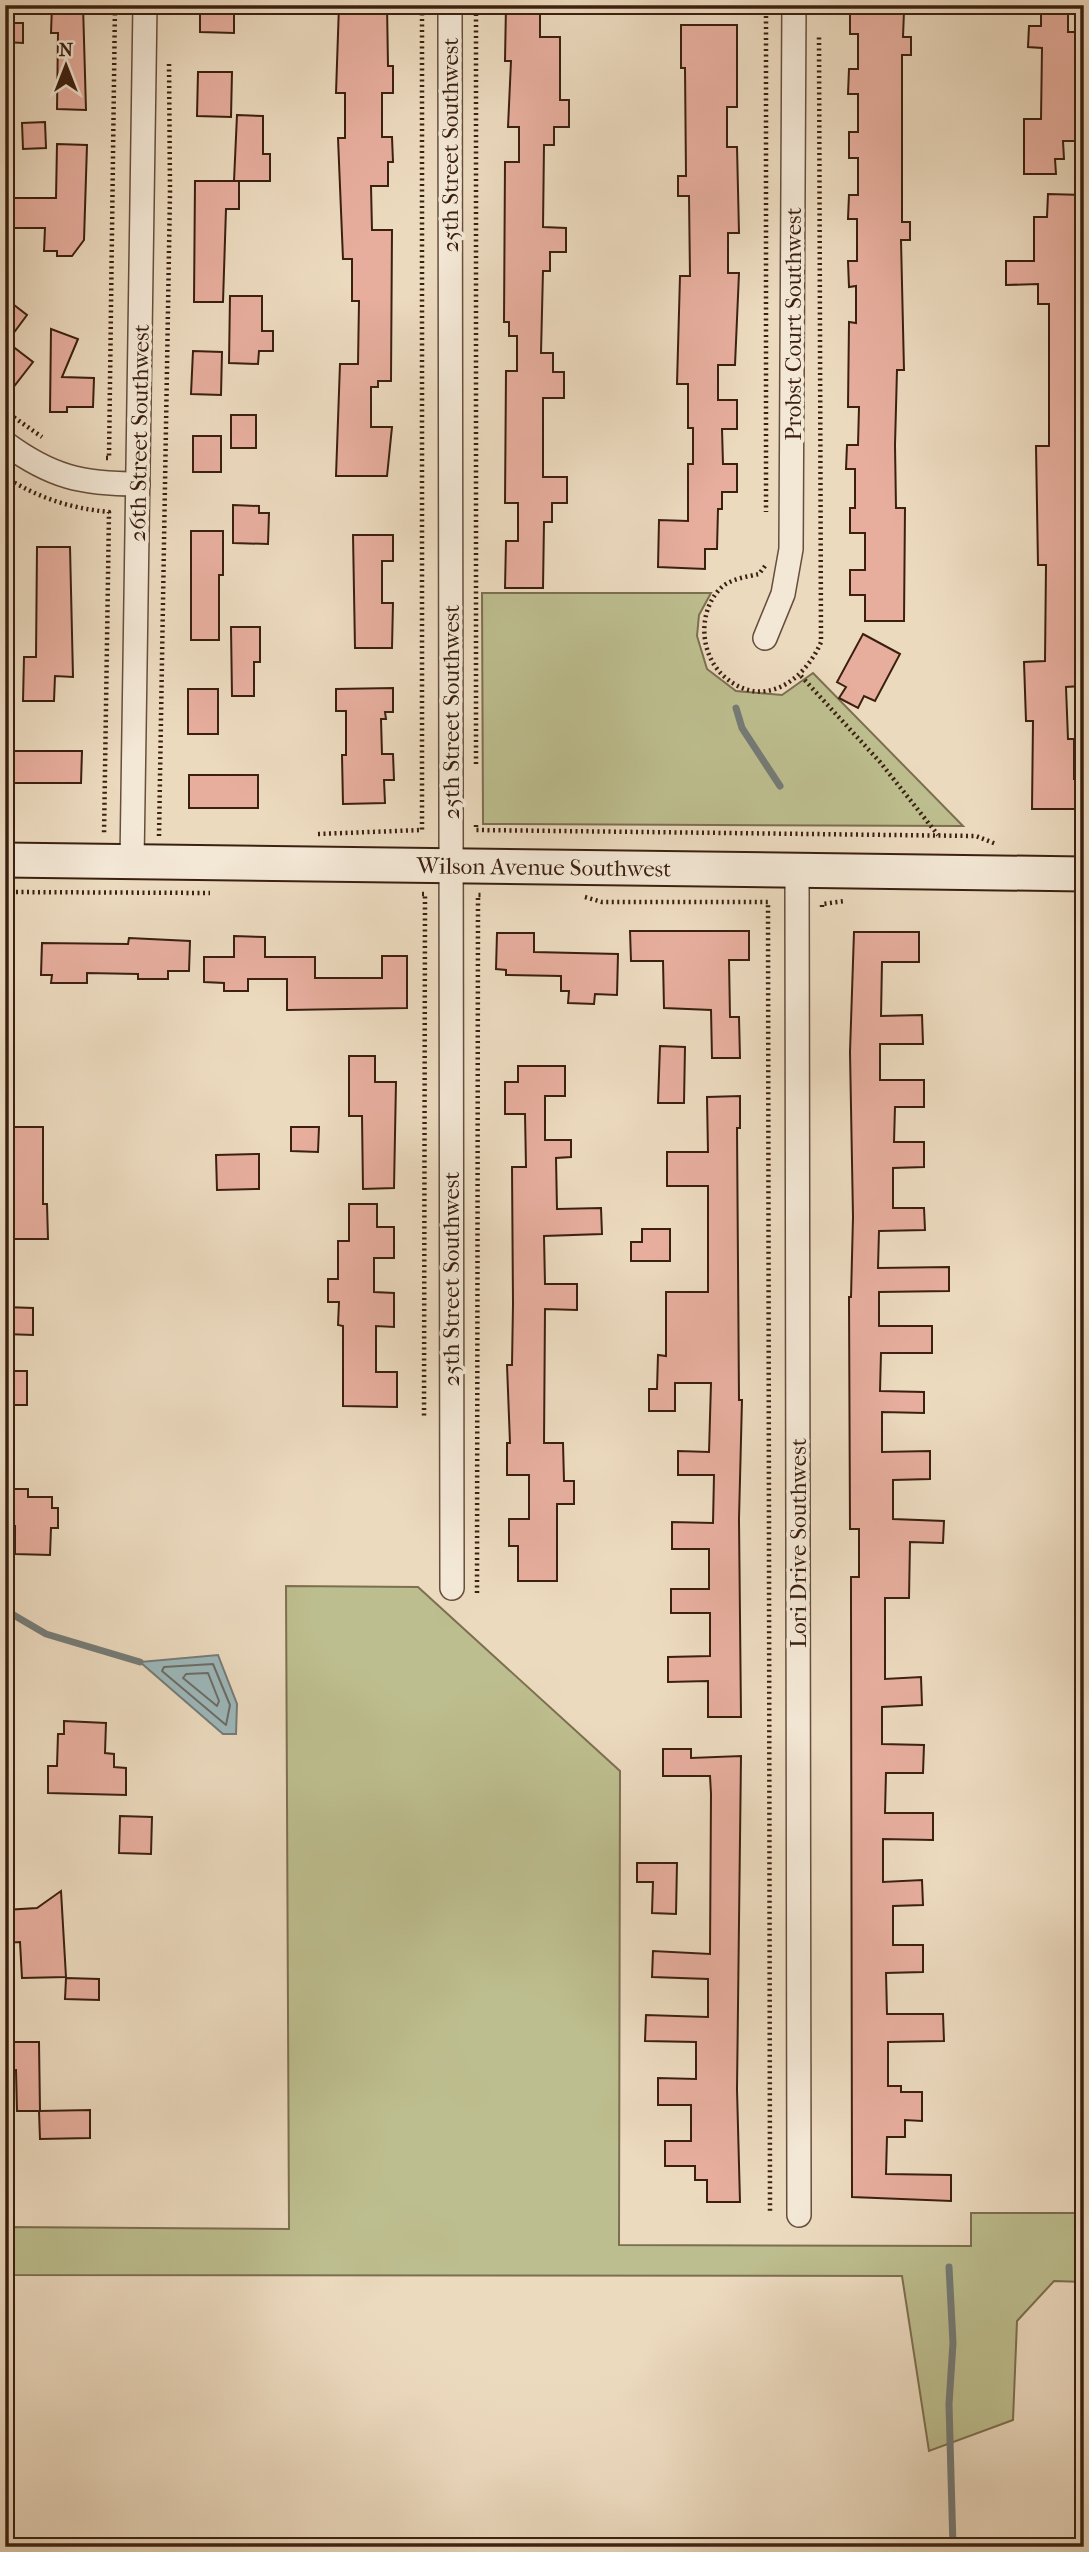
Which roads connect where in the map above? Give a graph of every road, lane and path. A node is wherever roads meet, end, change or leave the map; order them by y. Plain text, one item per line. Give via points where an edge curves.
1 (115, 5) edge
2 (145, 5) edge
3 (422, 5) edge
4 (450, 5) edge
5 (476, 5) edge
6 (794, 5) edge
7 (169, 58) dead end
8 (5, 411) edge
9 (49, 442) dead end
10 (5, 443) edge
11 (99, 457) dead end
12 (5, 477) edge
13 (138, 484) junction
14 (765, 638) dead end
15 (801, 676) dead end
16 (476, 775) dead end
17 (476, 817) dead end
18 (315, 834) dead end
19 (93, 835) dead end
20 (938, 835) junction
21 (171, 836) dead end
22 (1000, 846) dead end
23 (5, 860) edge
24 (132, 862) junction
25 (451, 866) junction
26 (797, 870) junction
27 (1084, 874) edge
28 (5, 892) edge
29 (224, 893) dead end
30 (411, 894) dead end
31 (492, 895) dead end
32 (573, 897) dead end
33 (847, 900) dead end
34 (822, 918) dead end
35 (424, 1419) dead end
36 (452, 1588) dead end
37 (477, 1593) dead end
38 (770, 2212) dead end
39 (799, 2215) dead end

1 - 11 path via 109,458
2 - 13 street, 26th Street Southwest
3 - 18 path via 422,830
4 - 25 street, 25th Street Southwest
5 - 16 path
6 - 14 street, Probst Court Southwest via 792,549 783,594
7 - 21 path via 158,836
8 - 9 path
10 - 13 street via 58,475 97,484
12 - 19 path via 37,496 75,509 109,512 106,835
13 - 24 street, 26th Street Southwest
15 - 20 path via 880,762
17 - 20 path via 476,830
20 - 22 path via 975,836
23 - 24 main road, Wilson Avenue Southwest
24 - 25 main road, Wilson Avenue Southwest
25 - 26 main road, Wilson Avenue Southwest
25 - 36 street, 25th Street Southwest
26 - 27 main road, Wilson Avenue Southwest
26 - 39 street, Lori Drive Southwest
28 - 29 path
30 - 35 path via 425,894
31 - 37 path via 478,895
32 - 38 path via 602,902 768,902
33 - 34 path via 822,904

